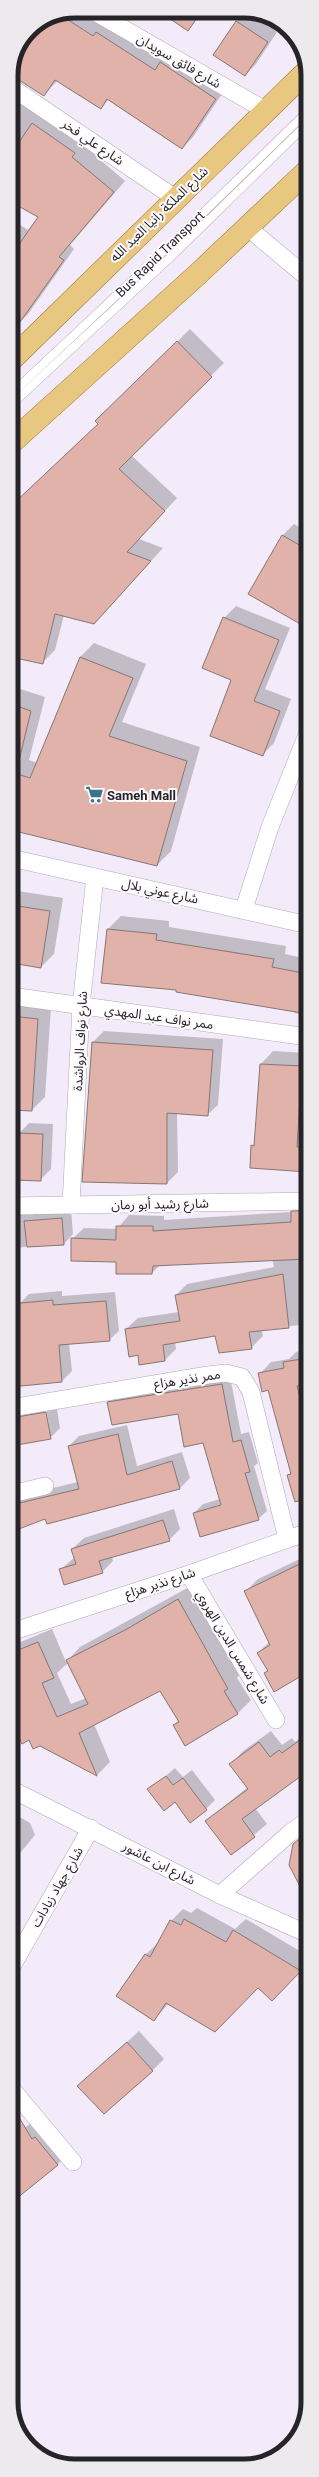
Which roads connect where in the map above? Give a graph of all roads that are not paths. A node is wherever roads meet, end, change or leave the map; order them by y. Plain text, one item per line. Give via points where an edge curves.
1 (105, 18) edge
2 (301, 76) edge
3 (18, 92) edge
4 (264, 110) junction
5 (301, 118) edge
6 (301, 130) edge
7 (301, 177) edge
8 (175, 198) junction
9 (247, 227) junction
10 (301, 272) edge
11 (18, 345) edge
12 (18, 387) edge
13 (18, 399) edge
14 (18, 437) edge
15 (301, 750) edge
16 (18, 860) edge
17 (95, 877) junction
18 (244, 909) junction
19 (301, 923) edge
20 (18, 997) edge
21 (81, 1006) junction
22 (301, 1036) edge
23 (301, 1201) edge
24 (71, 1205) junction
25 (18, 1206) edge
26 (18, 1407) edge
27 (45, 1486) dead end
28 (18, 1492) edge
29 (301, 1534) edge
30 (287, 1539) junction
31 (190, 1574) junction
32 (18, 1630) edge
33 (276, 1720) dead end
34 (18, 1792) edge
35 (301, 1825) edge
36 (91, 1828) junction
37 (220, 1895) junction
38 (301, 1931) edge
39 (18, 1956) edge
40 (18, 2096) edge
41 (73, 2162) dead end

1 - 4 street, شارع فائق سويدان
2 - 4 main road, شارع الملكة رانيا العبد الله
3 - 8 street, شارع علي فخر
4 - 8 main road, شارع الملكة رانيا العبد الله
5 - 12 lane, Bus Rapid Transport
6 - 13 lane, Bus Rapid Transport via 175,253
7 - 9 main road
8 - 11 main road, شارع الملكة رانيا العبد الله
9 - 10 street
9 - 14 main road
15 - 18 street via 270,827
16 - 17 street, شارع عوني بلال
17 - 18 street, شارع عوني بلال
17 - 21 street, شارع نواف الرواشدة
18 - 19 street, شارع عوني بلال
20 - 21 street, ممر نواف عبد المهدي
21 - 22 street, ممر نواف عبد المهدي
21 - 24 street, شارع نواف الرواشدة
23 - 24 street, شارع رشيد أبو رمان
24 - 25 street, شارع رشيد أبو رمان
26 - 30 street, ممر نذير هزاع via 208,1375 226,1373 242,1377 251,1392
27 - 28 street
29 - 30 street, شارع نذير هزاع
30 - 31 street, شارع نذير هزاع
31 - 32 street, شارع نذير هزاع
31 - 33 street, شارع شمس الدين الهروي
34 - 36 street, شارع ابن عاشور
35 - 37 street
36 - 37 street, شارع ابن عاشور
36 - 39 street, شارع جهاد زيادات
37 - 38 street, شارع ابن عاشور
40 - 41 street

